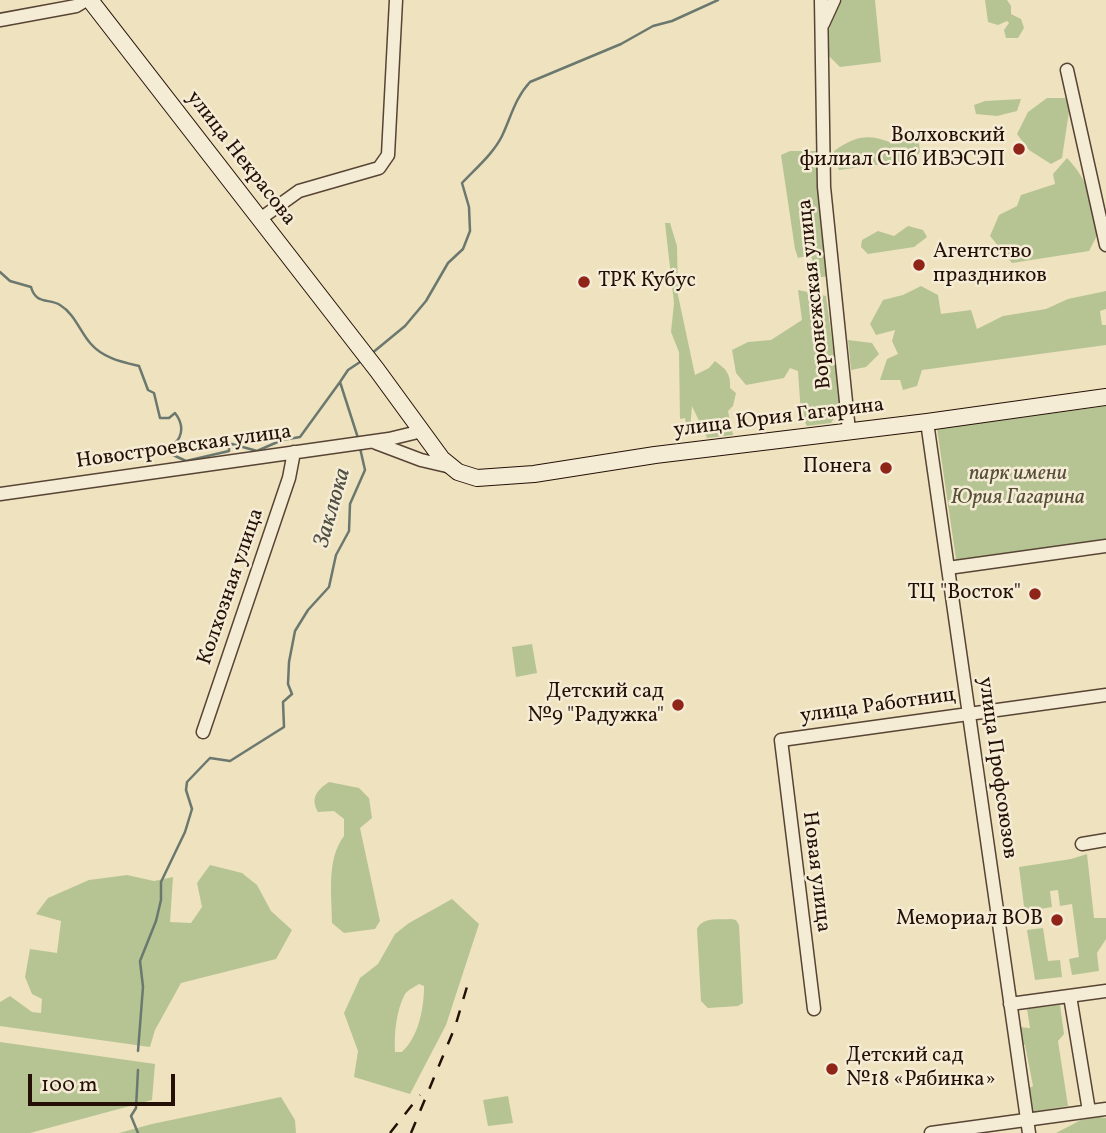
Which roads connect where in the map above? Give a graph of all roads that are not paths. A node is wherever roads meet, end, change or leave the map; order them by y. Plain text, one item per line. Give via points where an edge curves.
1 (88, 0) edge
2 (396, 0) edge
3 (821, 0) edge
4 (834, 0) edge
5 (0, 20) edge
6 (822, 27) junction
7 (1067, 70) dead end
8 (260, 219) junction
9 (1106, 245) edge
10 (1106, 397) edge
11 (927, 422) junction
12 (422, 431) junction
13 (849, 431) junction
14 (373, 441) junction
15 (294, 452) junction
16 (455, 470) junction
17 (0, 494) edge
18 (1106, 546) edge
19 (948, 568) junction
20 (1106, 695) edge
21 (969, 714) junction
22 (203, 732) dead end
23 (781, 740) joint
24 (1106, 840) edge
25 (1082, 844) dead end
26 (1106, 991) edge
27 (1070, 996) junction
28 (1010, 1004) junction
29 (814, 1009) dead end
30 (1106, 1109) edge
31 (1089, 1111) junction
32 (1028, 1126) edge
33 (931, 1133) edge

1 - 5 street
1 - 8 main road, улица Некрасова
2 - 8 street via 388,155 379,168 299,191
3 - 6 street, Воронежская улица
4 - 6 street, Воронежская улица
6 - 13 street, Воронежская улица via 824,187
7 - 9 street
8 - 12 main road, улица Некрасова
10 - 11 main road, улица Юрия Гагарина
11 - 13 main road, улица Юрия Гагарина
11 - 19 street, улица Профсоюзов
12 - 14 street, Новостроевская улица
12 - 16 main road
13 - 16 main road, улица Юрия Гагарина via 522,475 477,478
14 - 15 street, Новостроевская улица
14 - 16 street, Новостроевская улица
15 - 17 street, Новостроевская улица
15 - 22 street, Колхозная улица
18 - 19 street
19 - 21 street, улица Профсоюзов
20 - 21 street, улица Работниц
21 - 23 street, улица Работниц
21 - 28 street, улица Профсоюзов
23 - 29 street, Новая улица
24 - 25 street
26 - 27 street
27 - 28 street
27 - 31 street
28 - 32 street, улица Профсоюзов
30 - 31 street
31 - 32 street
32 - 33 street

